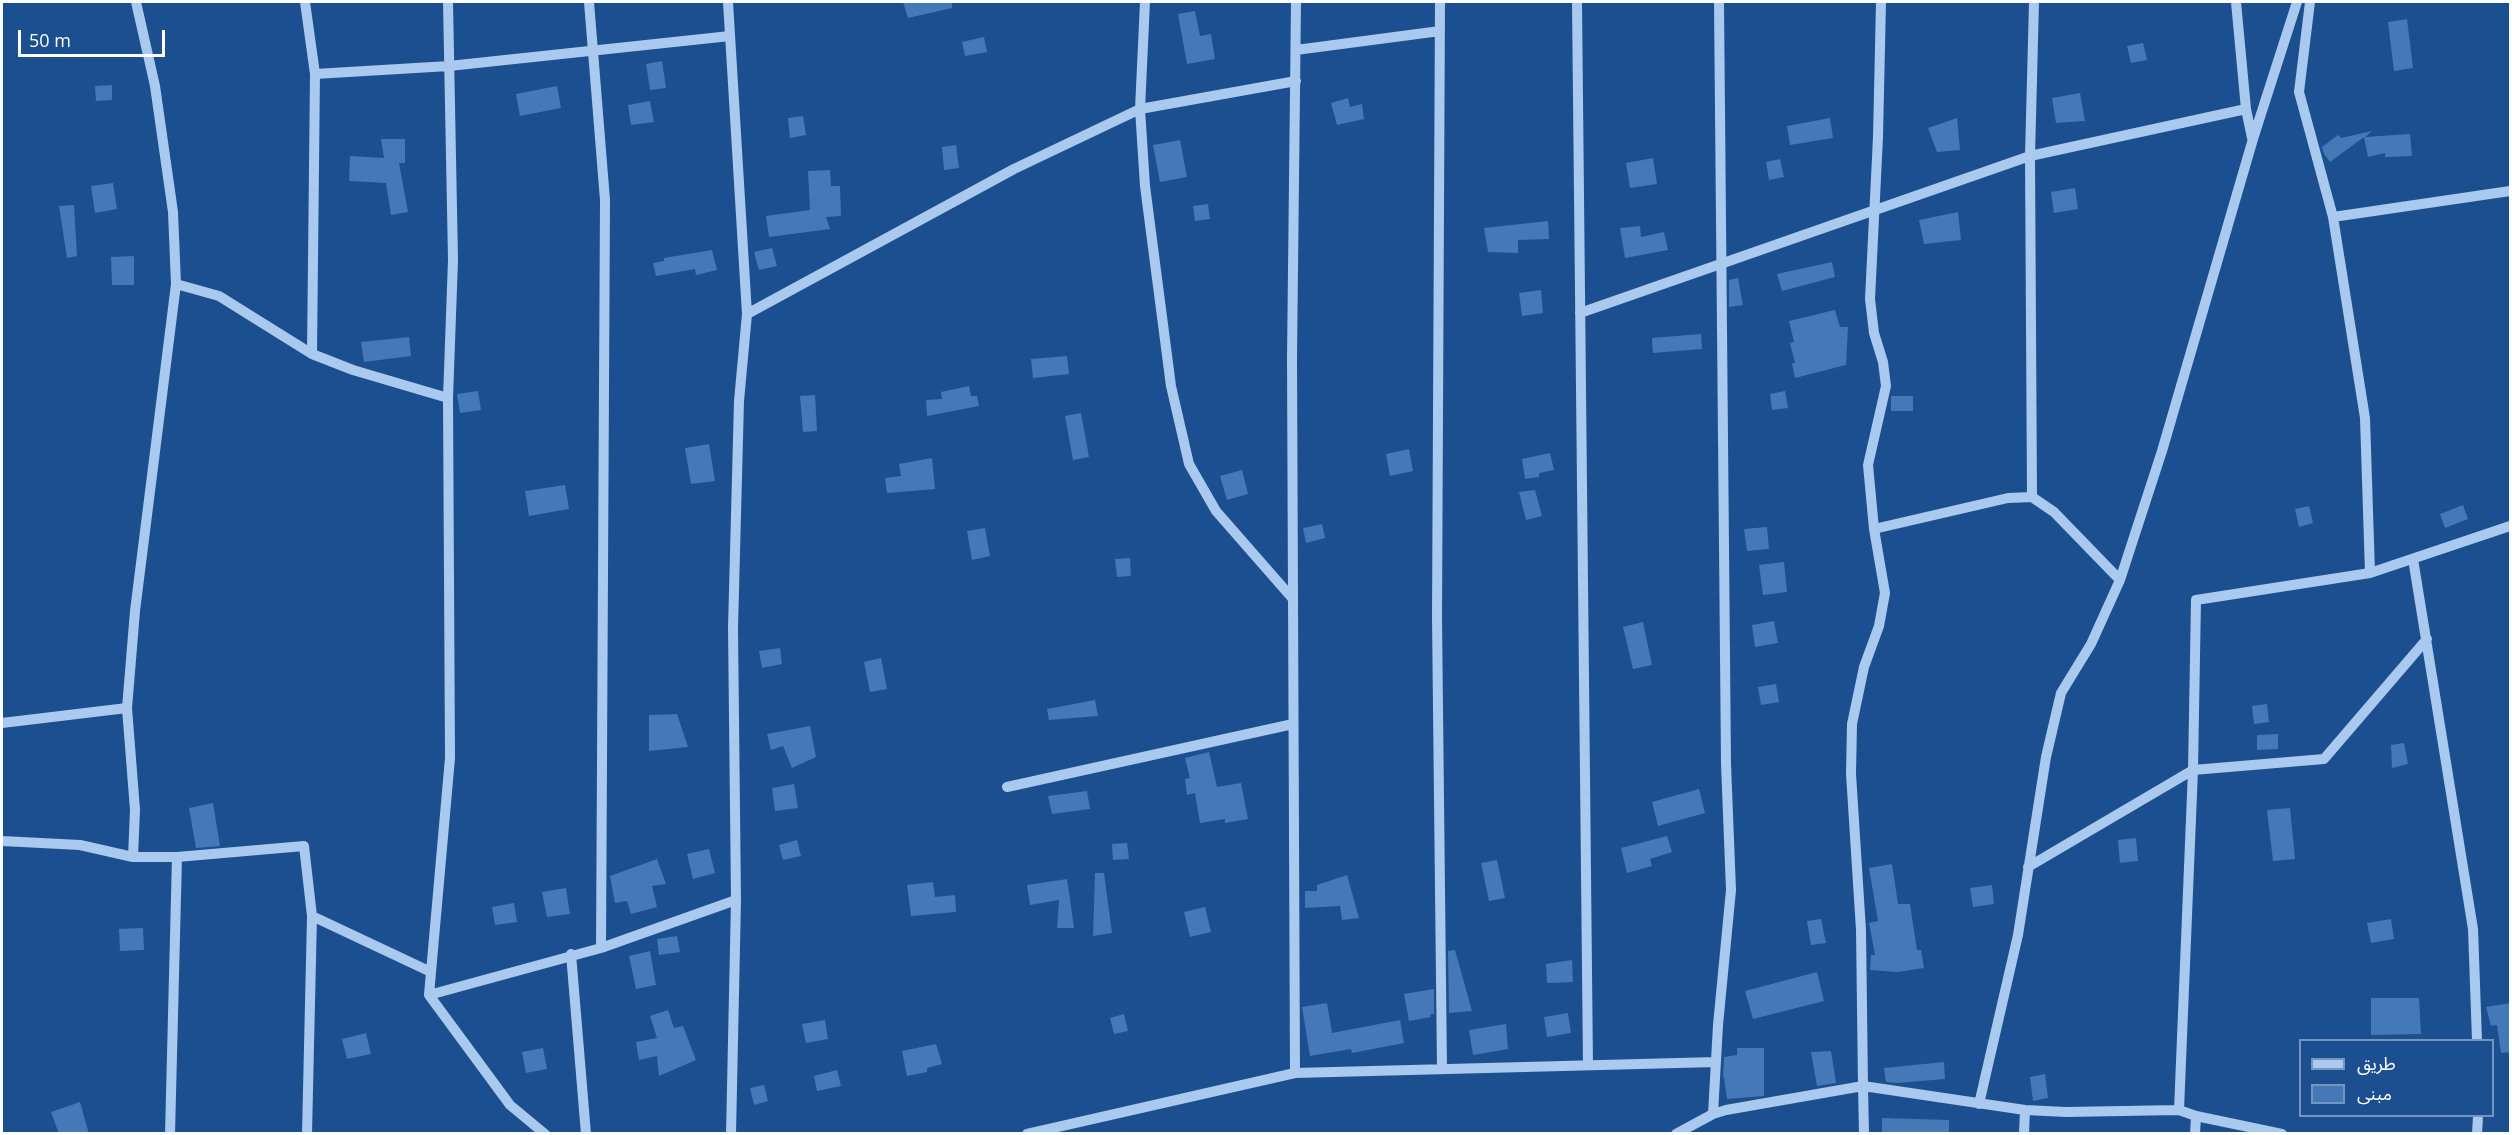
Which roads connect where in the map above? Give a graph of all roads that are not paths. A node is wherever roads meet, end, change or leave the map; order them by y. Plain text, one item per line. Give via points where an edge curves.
1 (136, 2) edge
2 (305, 2) edge
3 (448, 2) edge
4 (589, 2) edge
5 (728, 2) edge
6 (1145, 2) edge
7 (1296, 2) edge
8 (1440, 2) edge
9 (1577, 2) edge
10 (1719, 2) edge
11 (1881, 2) edge
12 (2034, 2) edge
13 (2236, 2) edge
14 (2297, 2) edge
15 (2310, 2) edge
16 (1440, 31) junction
17 (730, 36) junction
18 (1296, 50) junction
19 (593, 51) junction
20 (449, 66) junction
21 (315, 74) junction
22 (1296, 81) junction
23 (1140, 109) junction
24 (2246, 109) junction
25 (2253, 139) junction
26 (2030, 156) junction
27 (2511, 191) edge
28 (1874, 211) junction
29 (2333, 217) junction
30 (1720, 264) junction
31 (176, 284) junction
32 (1580, 313) junction
33 (747, 314) junction
34 (312, 354) junction
35 (447, 398) junction
36 (2032, 496) junction
37 (2511, 526) edge
38 (1874, 529) junction
39 (2414, 559) junction
40 (2370, 573) junction
41 (2120, 580) junction
42 (1293, 599) junction
43 (2427, 639) junction
44 (127, 708) junction
45 (2, 723) edge
46 (1293, 723) junction
47 (2193, 770) junction
48 (1007, 787) dead end
49 (2, 841) edge
50 (133, 856) junction
51 (177, 857) junction
52 (2028, 867) junction
53 (736, 900) junction
54 (312, 916) junction
55 (601, 948) junction
56 (571, 954) junction
57 (431, 972) junction
58 (429, 995) junction
59 (2477, 1039) edge
60 (1716, 1062) junction
61 (1588, 1065) junction
62 (1442, 1069) junction
63 (1294, 1073) junction
64 (1863, 1086) junction
65 (1978, 1104) junction
66 (2025, 1110) junction
67 (2179, 1110) junction
68 (1713, 1114) junction
69 (2196, 1116) junction
70 (2478, 1117) edge
71 (170, 1134) edge
72 (307, 1134) edge
73 (545, 1134) edge
74 (586, 1134) edge
75 (731, 1134) edge
76 (1027, 1134) edge
77 (1676, 1134) edge
78 (1864, 1134) edge
79 (2024, 1134) edge
80 (2194, 1134) edge
81 (2282, 1134) edge
82 (2477, 1134) edge

1 - 31 street via 154,86 173,212
2 - 21 street
3 - 20 street
4 - 19 street
5 - 17 street
6 - 23 street
7 - 18 street
8 - 16 street
9 - 32 street
10 - 30 street
11 - 28 street
12 - 26 street
13 - 24 street
14 - 25 street
15 - 29 street via 2299,92
16 - 18 street
16 - 62 street via 1437,618
17 - 19 street
17 - 33 street
18 - 22 street
19 - 20 street
19 - 55 street via 606,200
20 - 21 street
20 - 35 street via 453,260
21 - 34 street
22 - 23 street
22 - 42 street
23 - 33 street via 1014,169
23 - 42 street via 1145,186 1170,374 1189,464 1216,511
24 - 25 street
24 - 26 street
25 - 41 street
26 - 28 street
26 - 36 street
27 - 29 street
28 - 30 street
28 - 38 street via 1870,299 1886,386 1868,465
29 - 40 street via 2365,418
30 - 32 street
30 - 60 street via 1731,891
31 - 34 street via 219,296
31 - 44 street via 135,611
32 - 61 street
33 - 53 street via 739,401 734,628
34 - 35 street
35 - 57 street via 450,758
36 - 38 street
36 - 41 street via 2054,512
37 - 39 street
38 - 64 street via 1885,593 1852,724 1851,774 1861,930
39 - 40 street
39 - 43 street
40 - 47 street via 2196,600
41 - 52 street via 2091,644 2061,693
42 - 46 street
43 - 47 street via 2324,759
43 - 59 street via 2473,928
44 - 45 street
44 - 50 street via 135,810
46 - 48 street
46 - 63 street
47 - 52 street
47 - 67 street
49 - 50 street via 80,845
50 - 51 street
51 - 54 street via 304,846
51 - 71 street
52 - 65 street via 2018,935
53 - 55 street
53 - 75 street
54 - 57 street
54 - 72 street
55 - 56 street
56 - 58 street
56 - 74 street
57 - 58 street
58 - 73 street via 510,1105
60 - 61 street
60 - 68 street
61 - 62 street
62 - 63 street
63 - 76 street
64 - 65 street
64 - 68 street
64 - 78 street
65 - 66 street
66 - 67 street
66 - 79 street
67 - 69 street
68 - 77 street
69 - 80 street
69 - 81 street
70 - 82 street

